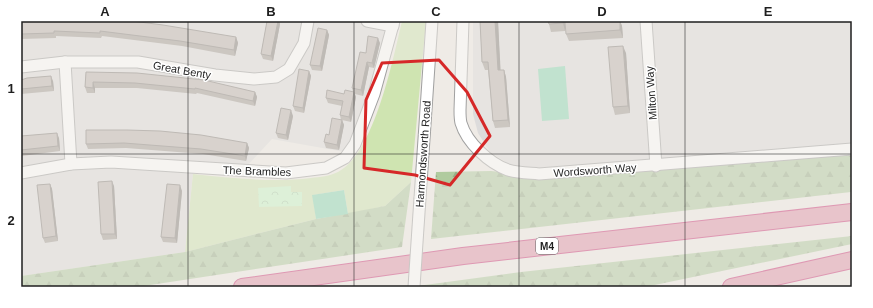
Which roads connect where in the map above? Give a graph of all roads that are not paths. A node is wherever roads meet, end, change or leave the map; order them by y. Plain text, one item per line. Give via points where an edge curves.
1 (308, 21) edge
2 (367, 21) edge
3 (432, 21) edge
4 (462, 21) edge
5 (646, 21) edge
6 (393, 23) edge
7 (65, 62) junction
8 (21, 66) edge
9 (852, 149) edge
10 (71, 164) junction
11 (656, 166) junction
12 (21, 173) edge
13 (852, 212) edge
14 (852, 260) edge
15 (242, 287) edge
16 (414, 287) edge
17 (731, 287) edge

1 - 7 street, Great Benty via 304,42 289,69 276,77 254,79 215,75 138,62
2 - 6 street
3 - 16 street, Harmondsworth Road, bridge
4 - 11 street, Wordsworth Way via 461,123 473,144 494,164 510,170 539,174
5 - 11 street, Milton Way
6 - 10 street, The Brambles via 374,94 355,144 345,158 336,164 286,174 111,162
7 - 8 street, Great Benty
7 - 10 street
9 - 11 street, Wordsworth Way
10 - 12 street, The Brambles
13 - 15 highway, M4 via 470,255
14 - 17 highway

